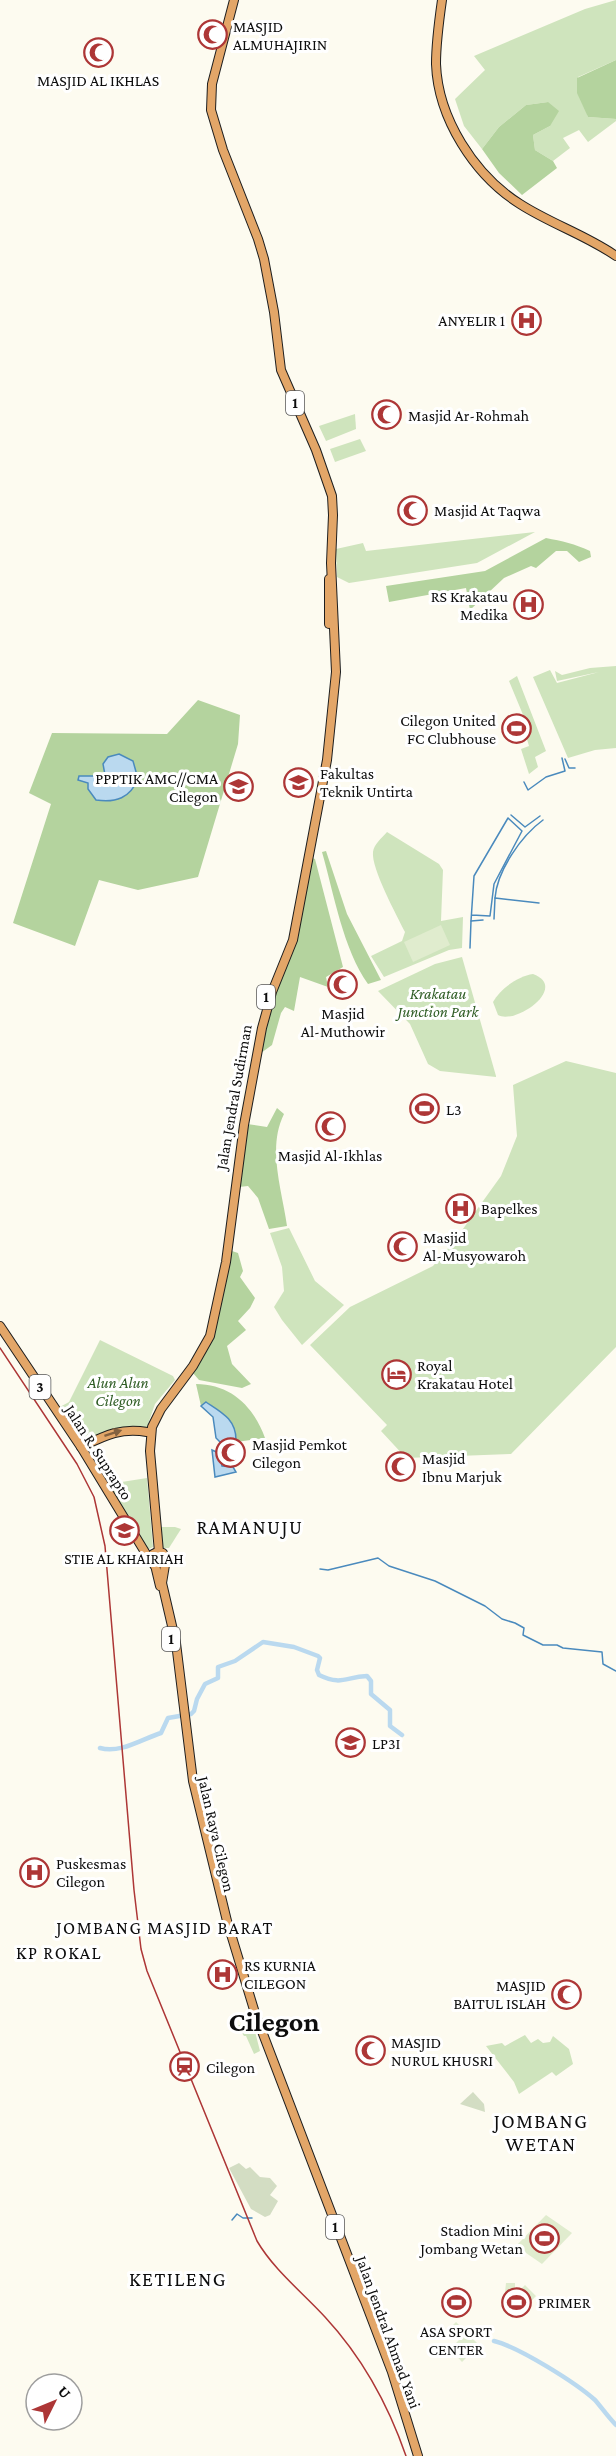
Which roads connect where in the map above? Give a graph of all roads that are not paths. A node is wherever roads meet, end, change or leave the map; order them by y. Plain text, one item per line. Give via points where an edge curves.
1 (234, 0) edge
2 (444, 0) edge
3 (616, 254) edge
4 (331, 563) junction
5 (333, 579) junction
6 (334, 597) junction
7 (0, 1326) edge
8 (147, 1432) junction
9 (81, 1447) junction
10 (157, 1552) junction
11 (157, 1565) junction
12 (292, 2118) joint
13 (416, 2456) edge

1 - 4 highway, 1 via 210,100 223,150 259,240 281,370 332,496
2 - 3 highway via 442,83 450,110 486,172 508,193
4 - 5 highway, 1
4 - 8 highway, Jalan Jendral Sudirman / 1 via 328,614 332,684 325,757 290,937 266,996 253,1054 208,1332 153,1415
5 - 6 highway, 1
5 - 6 highway via 340,587
6 - 10 highway, Jalan Jendral Sudirman / 1 via 336,672 332,731 293,940 262,1028 244,1125 226,1262 210,1336 152,1427
7 - 9 highway, Jalan R. Suprapto / 3
9 -> 8 highway via 114,1431
8 - 10 highway, 1
9 - 11 highway, Jalan R. Suprapto / 3
10 - 11 highway, 1 via 151,1559
10 - 11 highway, 1 via 165,1556
11 - 12 highway, Jalan Raya Cilegon / 1 via 171,1634 190,1780 220,1908
12 - 13 highway, Jalan Jendral Ahmad Yani / 1 via 377,2338

